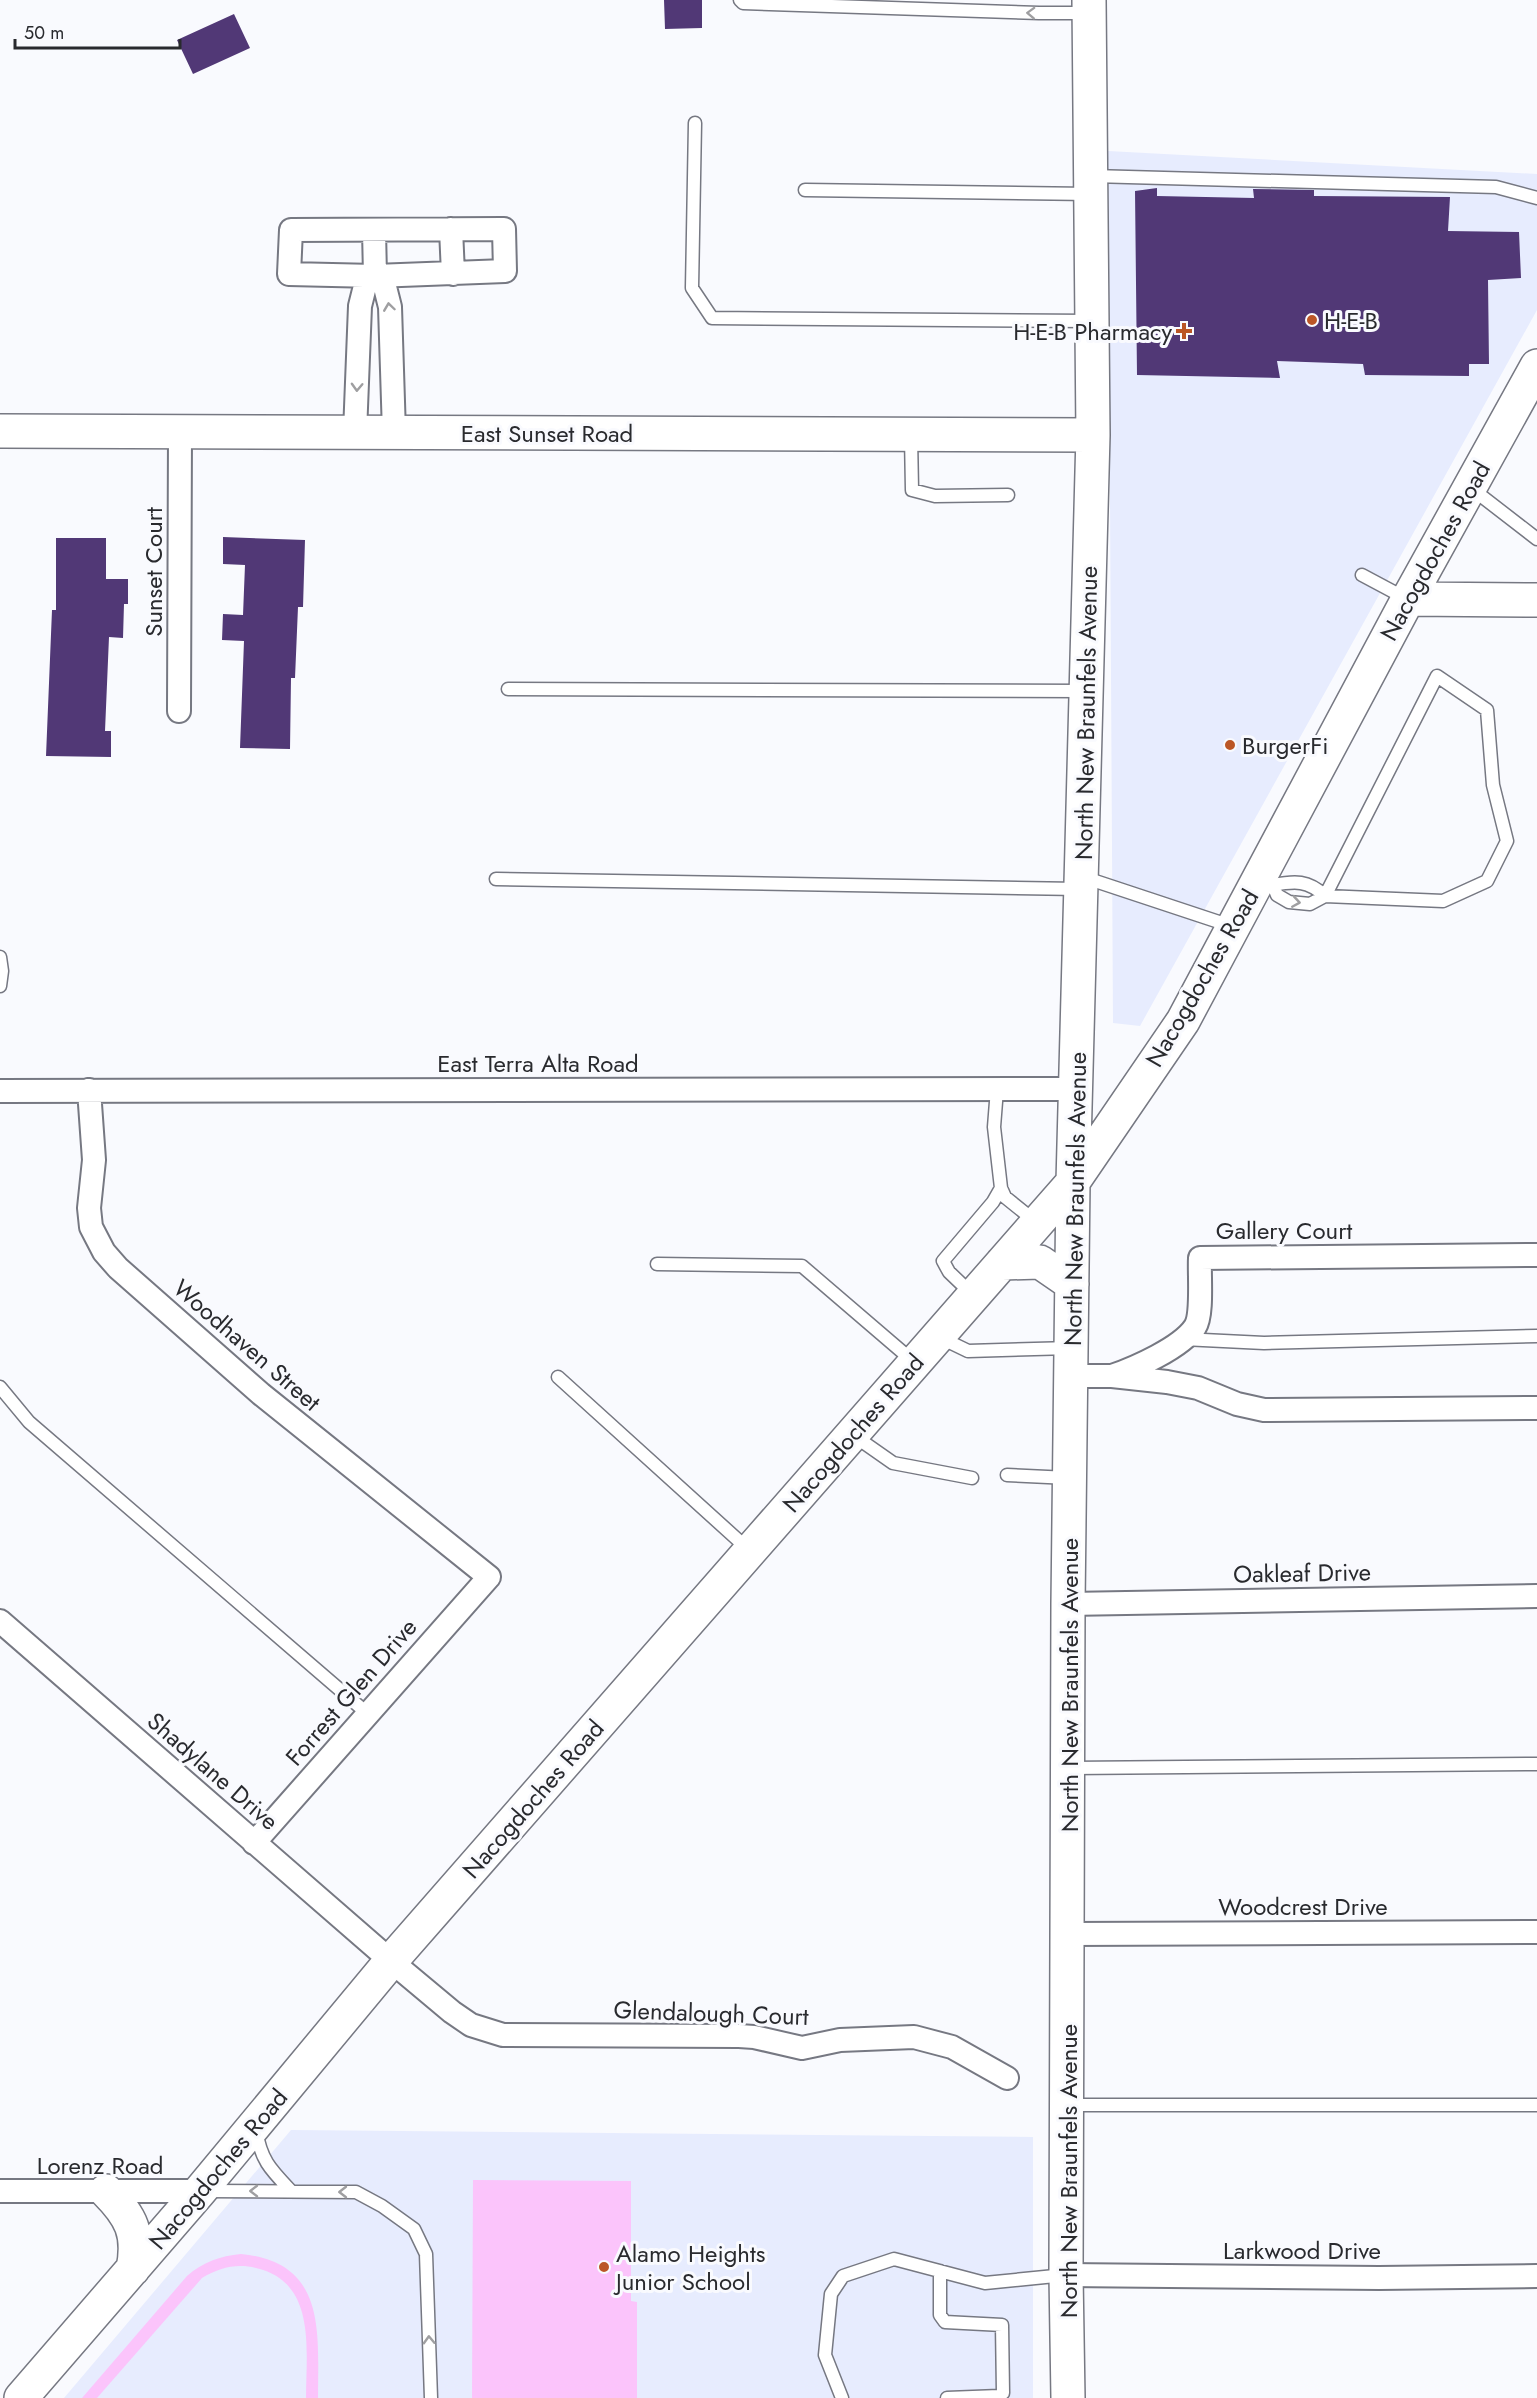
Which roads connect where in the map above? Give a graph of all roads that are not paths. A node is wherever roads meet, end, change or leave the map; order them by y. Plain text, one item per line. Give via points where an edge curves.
1 (740, 0) edge
2 (1090, 7) edge
3 (695, 123) dead end
4 (1091, 185) junction
5 (805, 190) dead end
6 (1537, 198) edge
7 (451, 229) junction
8 (374, 230) junction
9 (453, 274) junction
10 (375, 276) junction
11 (1092, 321) junction
12 (358, 340) junction
13 (391, 342) junction
14 (1537, 366) edge
15 (0, 432) edge
16 (180, 432) junction
17 (355, 433) junction
18 (394, 433) junction
19 (910, 434) junction
20 (1093, 435) junction
21 (1470, 488) junction
22 (1008, 495) dead end
23 (1537, 539) edge
24 (1362, 575) dead end
25 (1408, 599) junction
26 (1537, 600) edge
27 (508, 689) dead end
28 (1086, 691) junction
29 (179, 711) dead end
30 (496, 879) dead end
31 (1268, 879) junction
32 (1082, 883) junction
33 (1325, 896) junction
34 (1233, 927) junction
35 (0, 957) edge
36 (0, 986) edge
37 (997, 1089) junction
38 (1076, 1089) junction
39 (89, 1090) junction
40 (0, 1091) edge
41 (1073, 1182) junction
42 (1001, 1188) junction
43 (1036, 1223) junction
44 (1537, 1255) edge
45 (1002, 1263) junction
46 (657, 1264) dead end
47 (1072, 1284) junction
48 (973, 1296) junction
49 (938, 1336) junction
50 (1537, 1336) edge
51 (1182, 1339) junction
52 (915, 1362) junction
53 (1072, 1362) junction
54 (1112, 1376) junction
55 (558, 1377) dead end
56 (0, 1386) edge
57 (1537, 1408) edge
58 (852, 1435) junction
59 (1007, 1475) dead end
60 (972, 1478) dead end
61 (1070, 1478) junction
62 (750, 1551) junction
63 (489, 1576) joint
64 (1537, 1596) edge
65 (1068, 1604) junction
66 (0, 1621) edge
67 (368, 1714) junction
68 (1537, 1764) edge
69 (1068, 1768) junction
70 (254, 1842) junction
71 (1537, 1932) edge
72 (1068, 1934) junction
73 (391, 1961) junction
74 (1007, 2078) dead end
75 (1067, 2105) junction
76 (1537, 2105) edge
77 (255, 2125) junction
78 (106, 2191) junction
79 (200, 2191) junction
80 (0, 2192) edge
81 (292, 2192) junction
82 (133, 2269) junction
83 (940, 2271) junction
84 (1066, 2275) junction
85 (1537, 2276) edge
86 (21, 2398) edge
87 (431, 2398) edge
88 (842, 2398) edge
89 (947, 2398) edge
90 (1068, 2398) edge

2 -> 1 lane via 1039,14
2 - 4 street, North New Braunfels Avenue
3 - 11 lane via 692,288 712,318
4 - 5 lane
4 - 6 lane via 1496,187
4 - 11 street, North New Braunfels Avenue
7 - 8 street
7 - 9 street
7 - 9 street via 504,229 505,271
8 - 10 street
8 - 10 street via 291,230 290,274
9 - 10 street
10 - 12 street via 365,286
13 -> 10 street via 390,306 385,287
11 - 20 street, North New Braunfels Avenue
12 - 13 street
12 -> 17 street
13 - 18 street
14 - 21 street, Nacogdoches Road
15 - 16 street, East Sunset Road
16 - 17 street, East Sunset Road
16 - 29 street, Sunset Court
17 - 18 street, East Sunset Road
18 - 19 street, East Sunset Road
19 - 20 street, East Sunset Road
19 - 22 lane via 912,490 935,496
20 - 28 street, North New Braunfels Avenue
21 - 23 lane
21 - 25 street, Nacogdoches Road
24 - 25 lane
25 - 26 street
25 - 31 street, Nacogdoches Road
27 - 28 lane
28 - 32 street, North New Braunfels Avenue
30 - 32 lane
31 - 33 lane via 1314,885
31 -> 33 lane via 1277,895 1289,902 1310,904
31 - 34 street, Nacogdoches Road
32 - 34 lane
32 - 38 street, North New Braunfels Avenue
33 - 33 lane via 1330,885 1437,676 1487,710 1493,784 1508,841 1487,881 1443,901
34 - 41 street, Nacogdoches Road via 1183,1021
35 - 36 lane
37 - 38 street, East Terra Alta Road
37 - 39 street, East Terra Alta Road
37 - 42 lane via 994,1127
38 - 41 street, North New Braunfels Avenue
39 - 40 street, East Terra Alta Road
39 - 63 street, Woodhaven Street via 94,1160 88,1208 104,1252 118,1269 261,1395
41 - 43 street, Nacogdoches Road
41 - 47 street, North New Braunfels Avenue
42 - 43 lane via 1005,1197
42 - 48 lane via 943,1261
43 - 45 street, Nacogdoches Road
44 - 51 street, Gallery Court via 1200,1258 1199,1316 1195,1327
45 - 47 street via 1040,1262
45 - 48 street, Nacogdoches Road
46 - 52 lane via 802,1266
47 - 53 street, North New Braunfels Avenue
48 - 49 street, Nacogdoches Road
49 - 52 street, Nacogdoches Road
49 - 53 lane via 968,1351
50 - 51 lane via 1264,1343
51 - 54 street, Gallery Court via 1134,1368
52 - 58 street, Nacogdoches Road
53 - 54 street, Gallery Court
53 - 61 street, North New Braunfels Avenue
54 - 57 street, Gallery Court via 1198,1388 1264,1410
55 - 62 lane
56 - 67 lane via 29,1422
58 - 60 lane via 893,1463
58 - 62 street, Nacogdoches Road
59 - 61 lane
61 - 65 street, North New Braunfels Avenue
62 - 73 street, Nacogdoches Road
63 - 67 street, Forrest Glen Drive
64 - 65 street, Oakleaf Drive
65 - 69 street, North New Braunfels Avenue
66 - 70 street, Shadylane Drive
67 - 70 street, Forrest Glen Drive
68 - 69 lane
69 - 72 street, North New Braunfels Avenue
70 - 73 street, Shadylane Drive
71 - 72 street, Woodcrest Drive
72 - 75 street, North New Braunfels Avenue
73 - 74 street, Glendalough Court via 452,2013 471,2025 503,2035 739,2036 802,2048 840,2040 914,2037 952,2047
73 - 77 street, Nacogdoches Road
75 - 76 lane
75 - 84 street, North New Braunfels Avenue
77 - 79 street, Nacogdoches Road
77 - 81 lane via 259,2149 269,2168
78 - 79 street, Lorenz Road
78 - 80 street, Lorenz Road
78 - 82 street via 125,2210 134,2234
81 -> 79 lane
79 - 82 street, Nacogdoches Road
87 -> 81 lane via 426,2254 414,2229 356,2192
82 - 86 street, Nacogdoches Road
83 - 84 lane via 985,2283
83 - 88 lane via 894,2259 843,2276 831,2294 825,2355
83 - 89 lane via 940,2315 945,2322 1002,2325 1003,2393
84 - 85 street, Larkwood Drive
84 - 90 street, North New Braunfels Avenue

